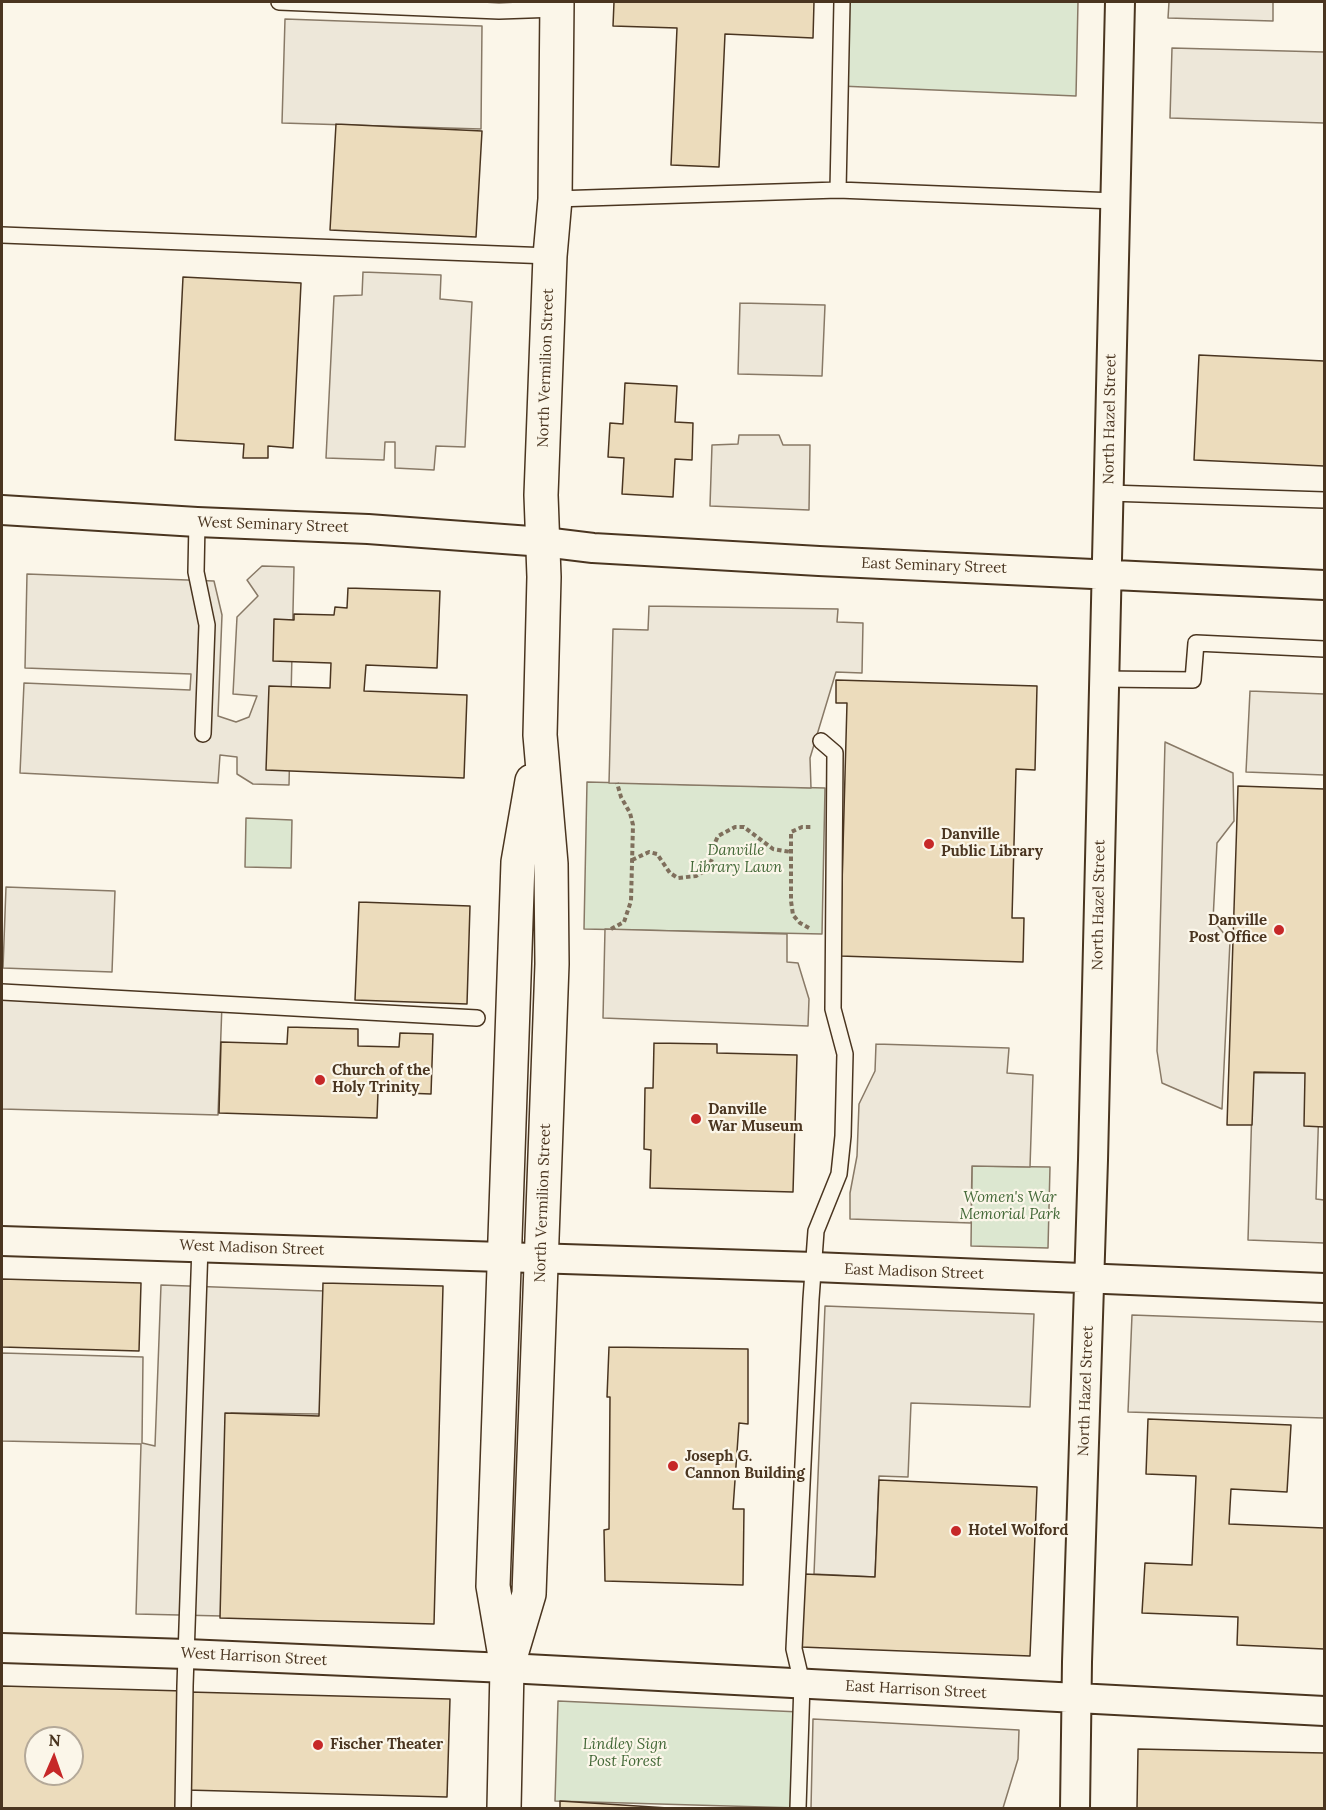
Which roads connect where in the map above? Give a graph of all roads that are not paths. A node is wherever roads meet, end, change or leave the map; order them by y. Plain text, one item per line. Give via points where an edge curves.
1 (279, 2) edge
2 (842, 2) edge
3 (1120, 2) edge
4 (557, 5) edge
5 (838, 190) junction
6 (555, 199) junction
7 (1115, 201) junction
8 (2, 235) edge
9 (550, 256) junction
10 (1109, 493) junction
11 (1324, 500) edge
12 (2, 510) edge
13 (197, 522) junction
14 (544, 542) junction
15 (1107, 574) junction
16 (1324, 585) edge
17 (1324, 649) edge
18 (1103, 679) junction
19 (203, 734) dead end
20 (540, 735) junction
21 (821, 741) dead end
22 (2, 992) edge
23 (477, 1018) dead end
24 (2, 1241) edge
25 (200, 1246) junction
26 (503, 1257) junction
27 (540, 1258) junction
28 (814, 1268) junction
29 (1089, 1278) junction
30 (1324, 1288) edge
31 (2, 1648) edge
32 (186, 1654) junction
33 (507, 1668) junction
34 (802, 1683) junction
35 (1076, 1698) junction
36 (1324, 1711) edge
37 (183, 1809) edge
38 (504, 1809) edge
39 (798, 1809) edge
40 (1075, 1809) edge

1 - 4 lane via 500,11
2 - 5 lane
3 - 7 street, North Hazel Street
4 - 6 main road, North Vermilion Street
5 - 6 lane
5 - 7 lane
6 - 9 main road, North Vermilion Street
7 - 10 street, North Hazel Street
8 - 9 lane
9 - 14 main road, North Vermilion Street via 541,495
10 - 11 lane
10 - 15 street, North Hazel Street
12 - 13 street, West Seminary Street
13 - 14 street, West Seminary Street
13 - 19 lane via 196,572 207,625
14 - 15 street, East Seminary Street via 819,561
14 - 20 main road, North Vermilion Street
15 - 16 street, East Seminary Street
15 - 18 street, North Hazel Street
17 - 18 lane via 1196,643 1193,680
18 - 29 street, North Hazel Street
20 - 26 main road, North Vermilion Street via 518,862
20 - 27 main road, North Vermilion Street via 551,864 552,964
21 - 28 lane via 836,753 833,1009 845,1054 839,1174 816,1231
22 - 23 lane
24 - 25 street, West Madison Street
25 - 26 street, West Madison Street
25 - 32 lane
26 - 27 street, East Madison Street
26 - 33 main road, North Vermilion Street via 493,1586
27 - 28 street, East Madison Street
27 - 33 main road, North Vermilion Street via 529,1594
28 - 29 street, East Madison Street
28 - 34 lane via 794,1649
29 - 30 street, East Madison Street
29 - 35 street, North Hazel Street
31 - 32 street, West Harrison Street
32 - 33 street, West Harrison Street
32 - 37 lane
33 - 34 street, East Harrison Street
33 - 38 main road, North Vermilion Street
34 - 35 street, East Harrison Street
34 - 39 lane
35 - 36 street, East Harrison Street
35 - 40 street, North Hazel Street

